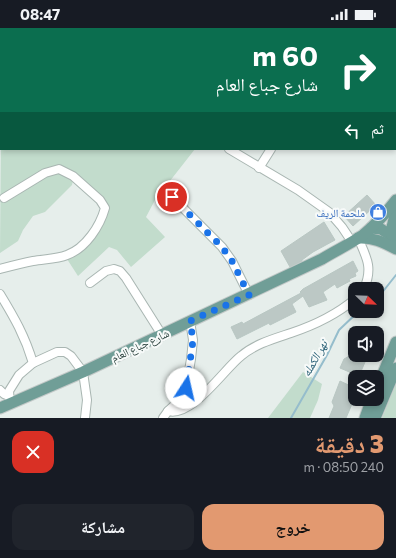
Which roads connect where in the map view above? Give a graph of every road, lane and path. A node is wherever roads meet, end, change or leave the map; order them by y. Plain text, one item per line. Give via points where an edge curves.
1 (231, 150) edge
2 (270, 150) edge
3 (259, 168) junction
4 (172, 197) dead end
5 (4, 198) dead end
6 (396, 200) edge
7 (396, 211) edge
8 (371, 228) junction
9 (394, 237) edge
10 (355, 240) junction
11 (396, 249) edge
12 (0, 268) edge
13 (366, 282) edge
14 (90, 283) dead end
15 (0, 294) edge
16 (249, 295) junction
17 (348, 304) edge
18 (190, 321) junction
19 (162, 335) junction
20 (396, 342) edge
21 (33, 363) junction
22 (396, 368) edge
23 (384, 371) edge
24 (83, 372) junction
25 (0, 390) edge
26 (6, 403) edge
27 (369, 406) edge
28 (166, 415) edge
29 (85, 418) edge
30 (365, 418) edge
31 (375, 418) edge

1 - 3 street
2 - 3 street
3 - 10 street via 298,190 329,212
4 - 16 street via 222,247
5 - 12 street via 45,173 59,170 73,176 100,200 105,208 92,235 72,253
6 - 8 main road, شارع جباع العام
7 - 9 main road via 392,227
8 - 9 main road via 381,229
8 - 10 main road, شارع جباع العام
10 - 11 main road via 376,239
10 - 13 street via 368,261
10 - 16 main road, شارع جباع العام
14 - 19 street via 106,271 120,271
15 - 21 street via 18,323
16 - 18 main road, شارع جباع العام
17 - 28 street via 334,315 259,344 240,356 217,384 190,410 179,415
18 - 19 main road, شارع جباع العام
18 - 28 street via 193,340 186,388 180,400
19 - 24 main road, شارع جباع العام
20 - 23 main road
21 - 24 street via 62,351 68,353
21 - 26 street via 14,381
22 - 31 main road
24 - 26 main road, شارع جباع العام
24 - 29 street via 87,400
25 - 26 street
27 - 30 main road

